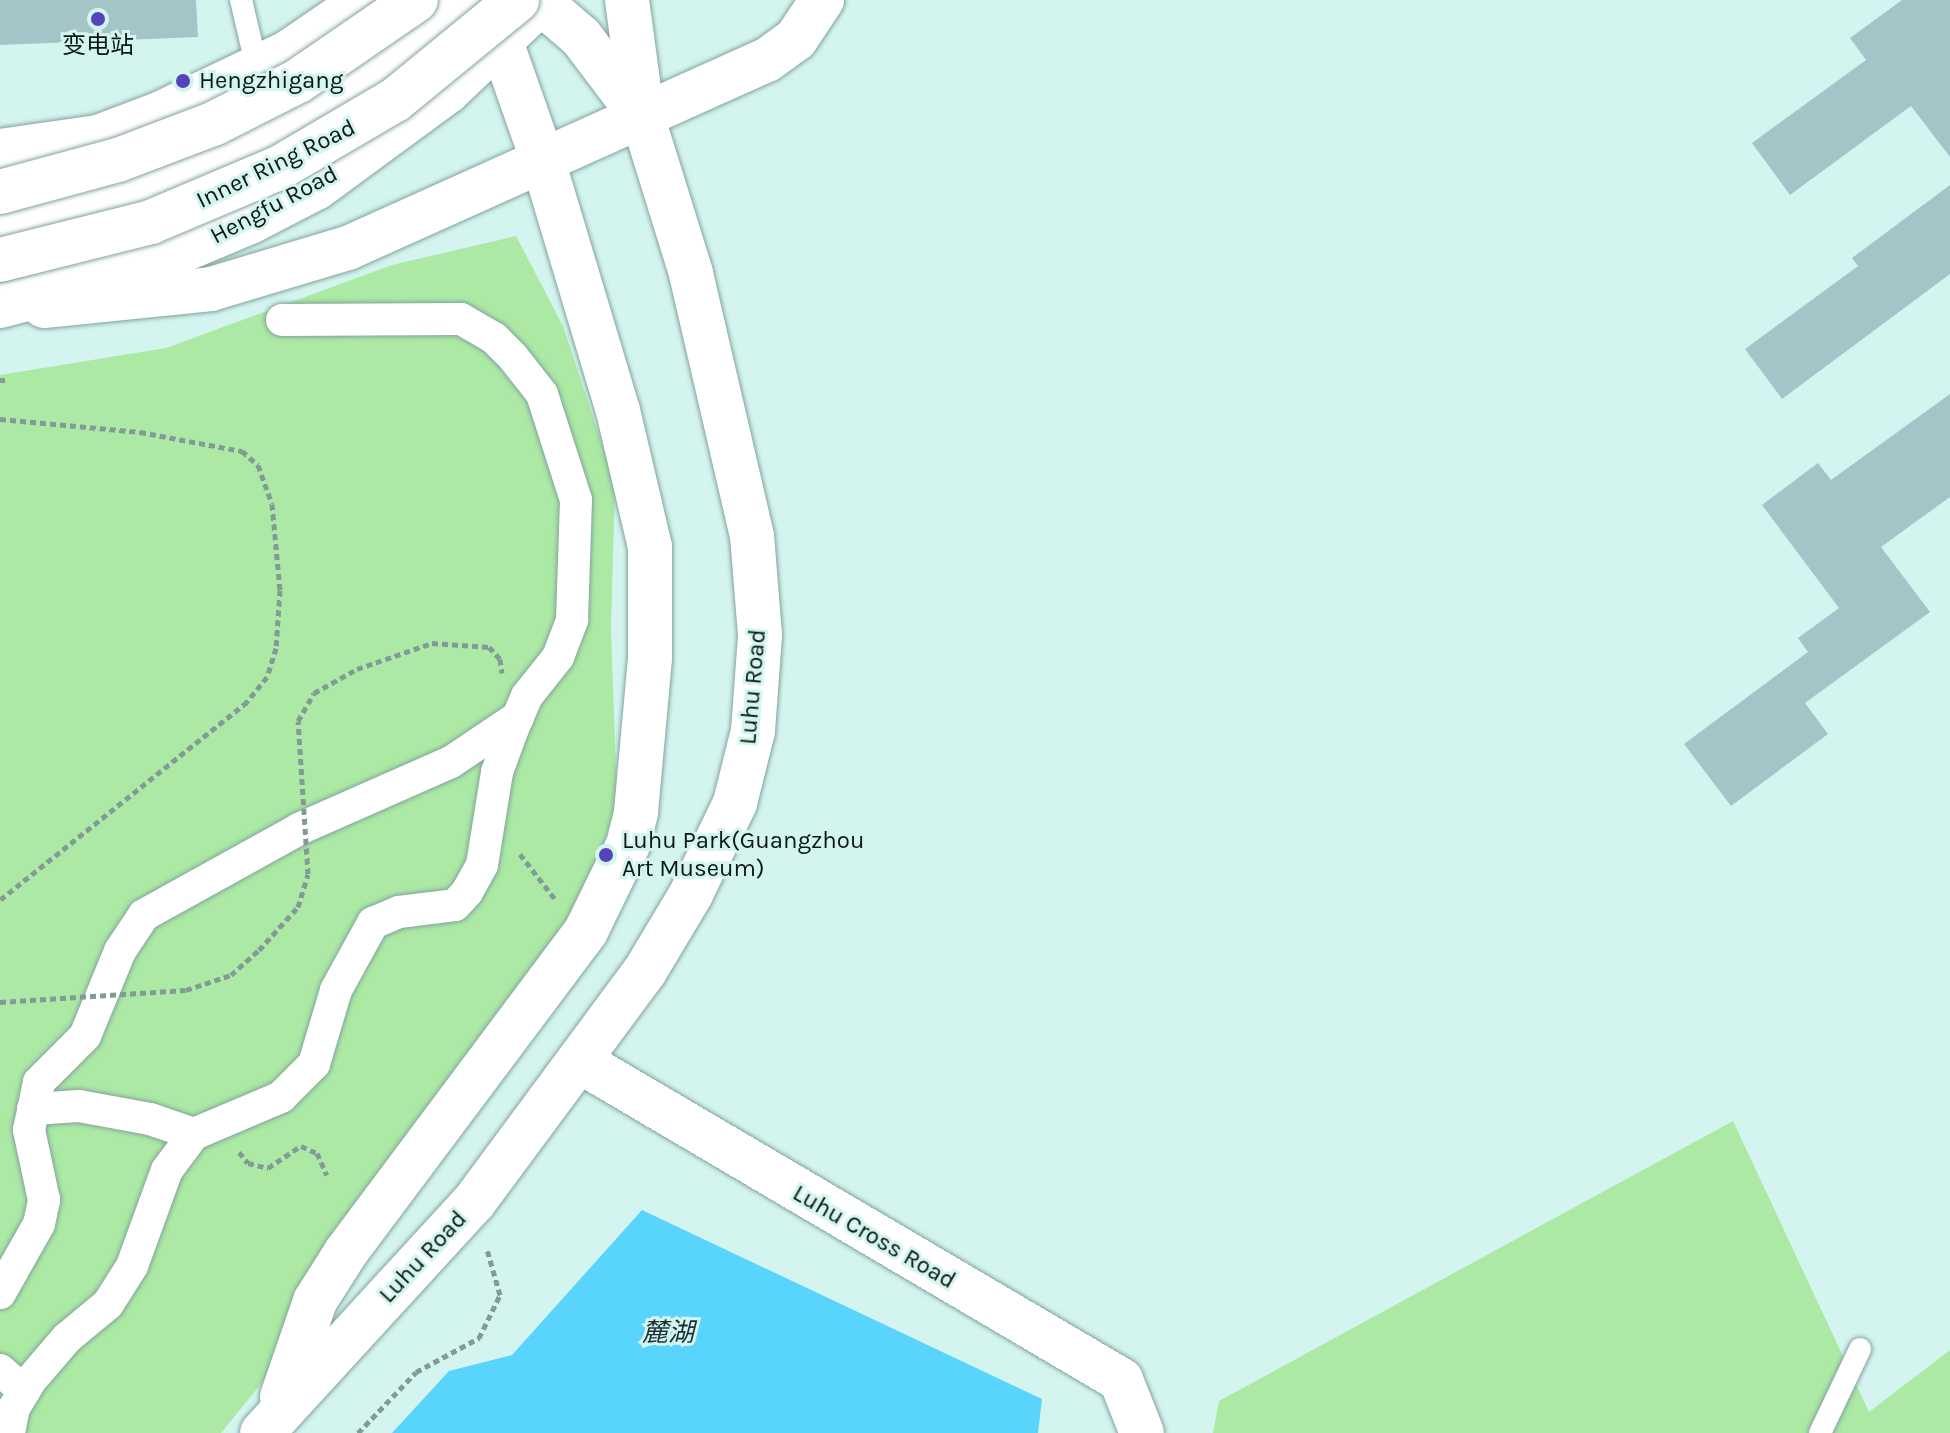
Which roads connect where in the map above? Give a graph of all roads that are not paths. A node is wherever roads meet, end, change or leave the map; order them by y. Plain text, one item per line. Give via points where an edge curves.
1 (241, 0) edge
2 (365, 0) edge
3 (416, 0) edge
4 (466, 0) edge
5 (535, 0) edge
6 (822, 0) edge
7 (628, 13) edge
8 (498, 21) edge
9 (257, 68) junction
10 (719, 85) junction
11 (643, 119) junction
12 (213, 124) junction
13 (0, 151) edge
14 (0, 160) edge
15 (543, 161) junction
16 (0, 192) edge
17 (0, 226) edge
18 (0, 260) edge
19 (0, 308) edge
20 (282, 320) dead end
21 (518, 717) junction
22 (581, 1062) junction
23 (33, 1109) junction
24 (207, 1128) junction
25 (0, 1293) edge
26 (1860, 1349) dead end
27 (0, 1370) edge
28 (24, 1391) junction
29 (269, 1424) edge
30 (9, 1433) edge
31 (1142, 1433) edge
32 (1820, 1433) edge

1 - 9 lane
2 - 9 main road
3 - 12 main road, bridge via 298,81
4 - 17 main road via 403,57 266,141 127,195
5 - 8 main road, Hengfu Road
5 - 11 main road, Luhu Road via 581,37
5 - 18 main road, Inner Ring Road, bridge via 395,100 279,168 151,222
6 - 10 main road via 796,39
7 - 10 main road via 651,57 676,79
7 - 11 main road
8 - 15 main road, Luhu Road
8 - 19 main road, Hengfu Road via 386,140 303,195 131,272
9 - 13 main road via 98,137
10 - 11 main road
11 - 15 main road
11 - 22 main road, Luhu Road via 691,273 742,482 760,635 753,731 735,803 691,894
12 - 14 main road, bridge via 104,151
12 - 16 main road, bridge via 118,160
15 - 19 main road via 348,248 259,278 137,300
15 - 29 main road, Luhu Road via 618,411 650,547 650,658 636,812 628,845 586,931 315,1301
20 - 21 street via 461,319 494,338 542,394 576,500 572,620 558,657 527,696
21 - 23 street via 451,762 299,829 144,915 120,951 85,1036 39,1082
21 - 24 street via 497,772 482,865 455,905 399,912 373,923 336,990 314,1064 281,1097
22 - 29 main road, Luhu Road via 474,1202
22 - 31 main road, Luhu Cross Road via 1121,1380
23 - 24 street via 79,1106
23 - 25 street via 29,1130 44,1200 39,1224
24 - 28 street via 167,1170 132,1266 108,1304 67,1338
26 - 32 lane
27 - 28 street
28 - 30 street

